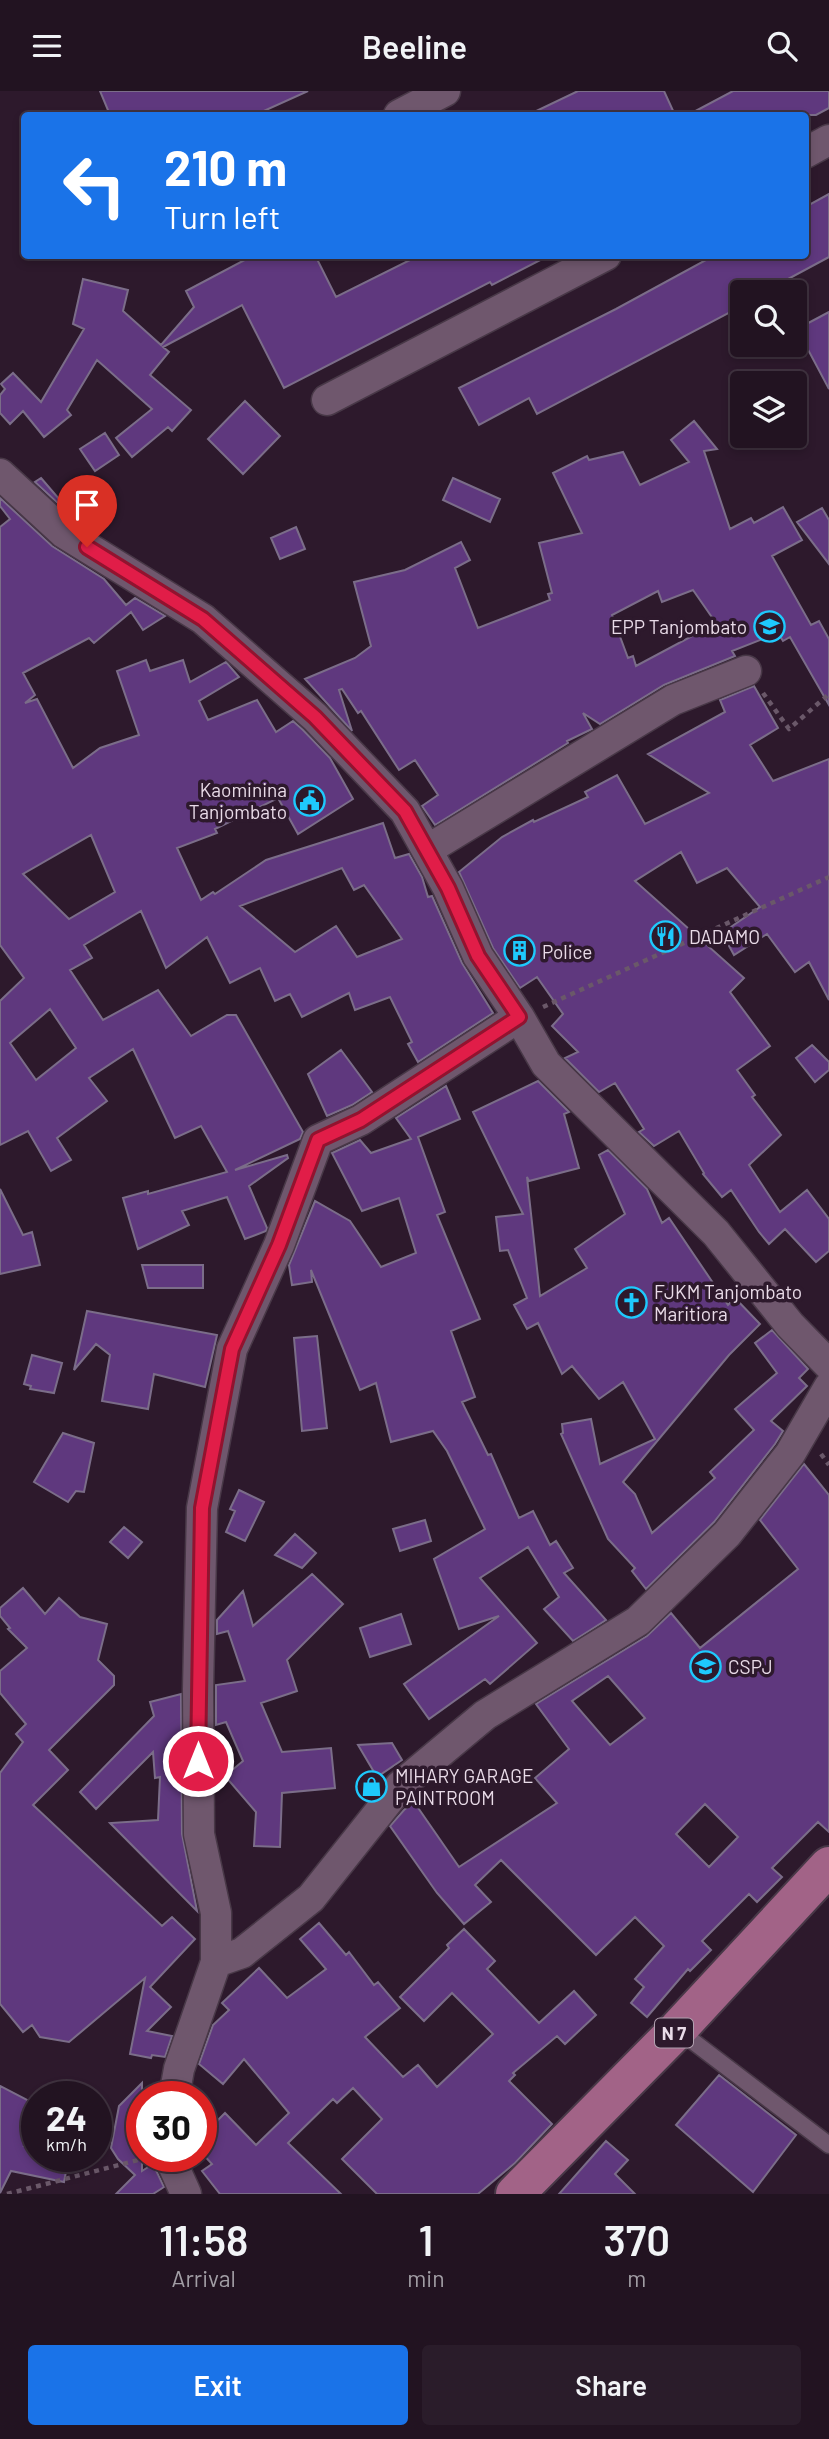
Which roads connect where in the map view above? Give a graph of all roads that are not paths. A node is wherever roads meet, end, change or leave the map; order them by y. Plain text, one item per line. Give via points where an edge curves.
1 (446, 91) edge
2 (405, 112) edge
3 (829, 140) edge
4 (809, 151) edge
5 (598, 259) edge
6 (327, 400) dead end
7 (0, 474) edge
8 (746, 671) road end
9 (427, 850) junction
10 (519, 1017) junction
11 (829, 1365) edge
12 (829, 1387) edge
13 (829, 1866) edge
14 (216, 1962) junction
15 (678, 2029) junction
16 (177, 2081) edge
17 (829, 2145) edge
18 (176, 2172) edge
19 (186, 2194) edge
20 (515, 2194) edge

1 - 2 street
3 - 4 street
5 - 6 street
7 - 9 street via 64,533 224,636 315,717 405,811
8 - 9 street via 673,700
9 - 10 street via 478,956
10 - 11 street via 546,1065 716,1233 790,1325
10 - 14 street via 361,1120 318,1140 279,1245 232,1349 202,1508 199,1833 216,1913
12 - 14 street via 790,1454 727,1534 638,1621 485,1715 400,1786 311,1898 242,1953
13 - 15 main road, N 7
14 - 16 street
15 - 17 lane
15 - 20 main road, N 7
18 - 19 street

